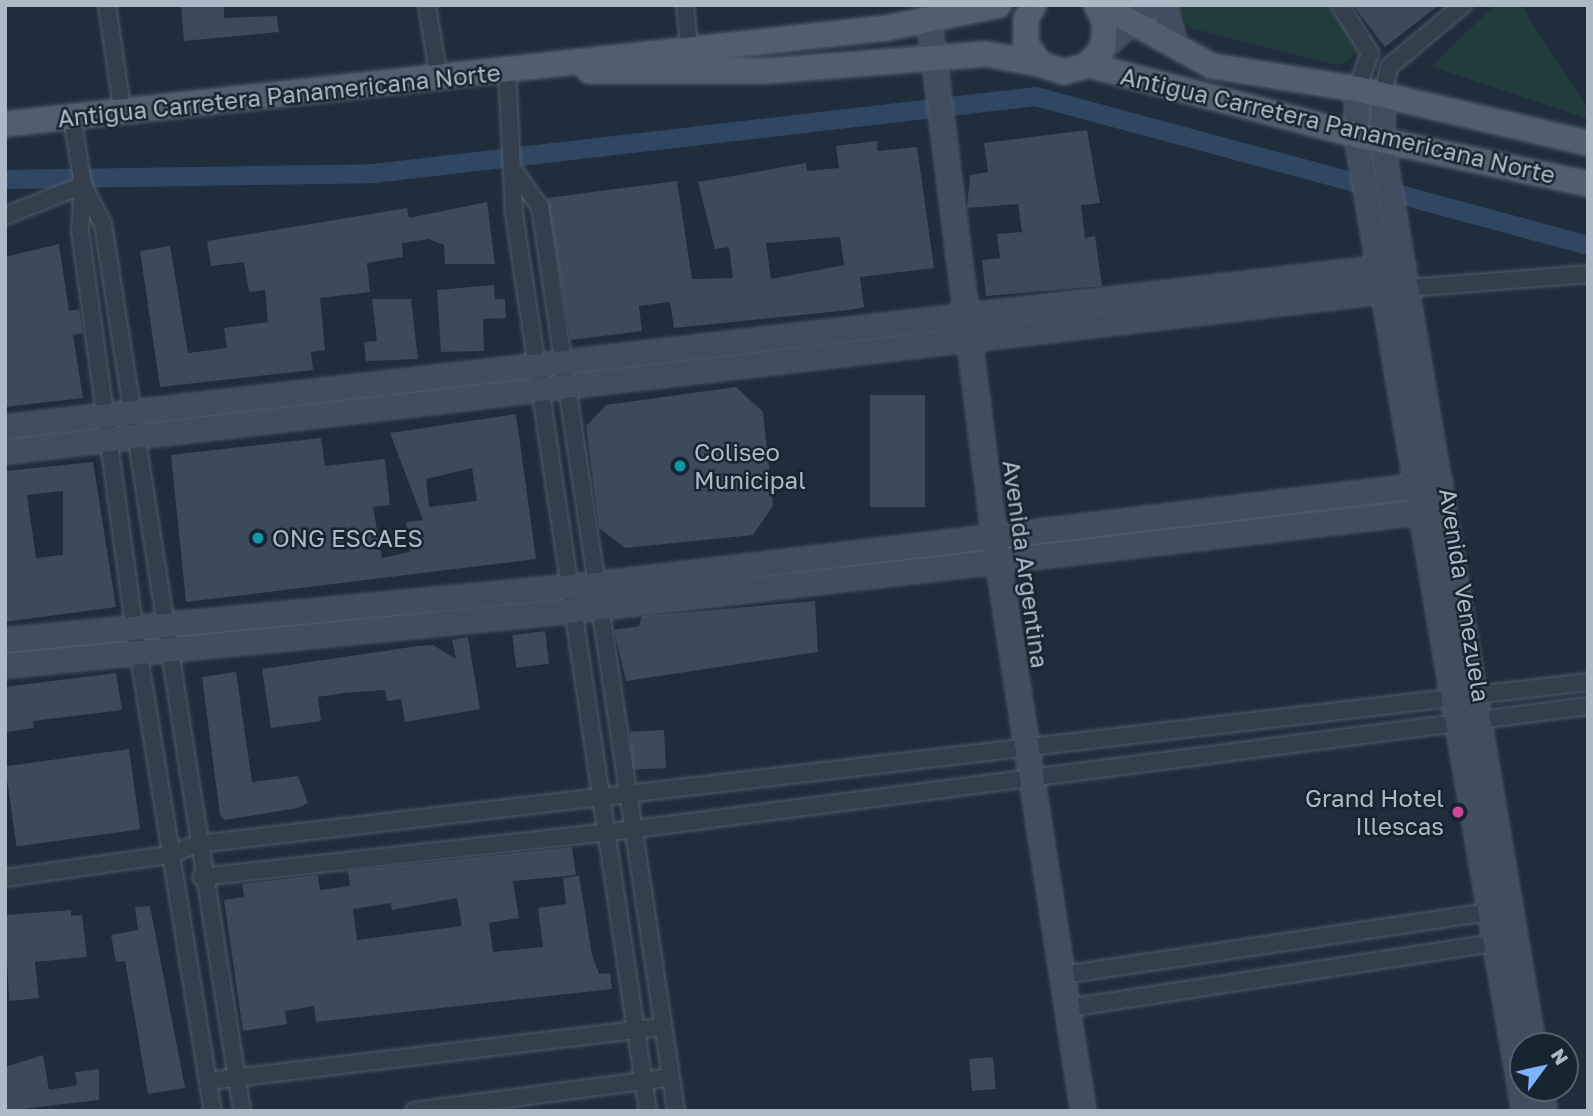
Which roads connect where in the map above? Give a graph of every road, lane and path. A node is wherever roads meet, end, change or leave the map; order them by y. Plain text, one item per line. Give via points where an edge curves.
1 (107, 5) edge
2 (427, 5) edge
3 (685, 5) edge
4 (999, 5) edge
5 (1034, 5) edge
6 (1099, 5) edge
7 (1149, 5) edge
8 (1164, 5) edge
9 (1340, 5) edge
10 (1463, 5) edge
11 (1129, 21) junction
12 (929, 22) junction
13 (689, 45) junction
14 (1175, 46) junction
15 (1096, 56) junction
16 (932, 58) junction
17 (1041, 64) junction
18 (554, 67) junction
19 (507, 70) junction
20 (438, 74) junction
21 (1357, 89) junction
22 (1383, 95) junction
23 (122, 108) junction
24 (72, 117) junction
25 (5, 124) edge
26 (1356, 135) junction
27 (1381, 140) junction
28 (1588, 143) edge
29 (516, 173) junction
30 (1588, 184) edge
31 (83, 185) junction
32 (5, 216) edge
33 (1588, 275) edge
34 (1395, 277) junction
35 (968, 315) junction
36 (971, 340) junction
37 (551, 362) junction
38 (567, 389) junction
39 (544, 393) junction
40 (135, 413) junction
41 (108, 415) junction
42 (5, 427) edge
43 (139, 436) junction
44 (114, 439) junction
45 (5, 451) edge
46 (1430, 484) junction
47 (1434, 510) junction
48 (996, 548) junction
49 (597, 584) junction
50 (570, 586) junction
51 (601, 607) junction
52 (572, 610) junction
53 (162, 621) junction
54 (134, 625) junction
55 (5, 640) edge
56 (166, 647) junction
57 (138, 650) junction
58 (5, 665) edge
59 (1588, 682) edge
60 (1588, 706) edge
61 (1467, 710) junction
62 (1026, 749) junction
63 (1030, 776) junction
64 (631, 795) junction
65 (602, 799) junction
66 (635, 829) junction
67 (606, 832) junction
68 (198, 844) junction
69 (169, 855) junction
70 (201, 877) junction
71 (5, 878) edge
72 (1501, 910) junction
73 (1506, 941) junction
74 (1062, 975) junction
75 (1068, 1008) junction
76 (663, 1027) junction
77 (633, 1031) junction
78 (1529, 1032) edge
79 (236, 1077) junction
80 (671, 1077) junction
81 (208, 1081) junction
82 (643, 1081) junction
83 (213, 1111) edge
84 (242, 1111) edge
85 (415, 1111) edge
86 (648, 1111) edge
87 (676, 1111) edge
88 (1083, 1111) edge
89 (1524, 1111) edge

1 - 23 street
2 - 20 street
3 - 13 street
4 - 12 main road, Antigua Carretera Panamericana Norte
5 - 17 main road via 1024,31
6 - 11 main road, Antigua Carretera Panamericana Norte
6 - 15 main road via 1105,22
7 - 11 street
8 - 14 street
9 - 21 street via 1367,38 1370,53
10 - 22 street via 1389,67
11 - 14 main road, Antigua Carretera Panamericana Norte
11 - 15 street
12 - 13 main road, Antigua Carretera Panamericana Norte
12 - 16 street, Avenida Argentina
13 - 18 main road, Antigua Carretera Panamericana Norte
14 - 21 main road, Antigua Carretera Panamericana Norte via 1212,66
15 - 17 main road, Antigua Carretera Panamericana Norte via 1064,72
15 - 26 main road, Antigua Carretera Panamericana Norte
16 - 17 main road, Antigua Carretera Panamericana Norte via 986,54
16 - 18 main road, Antigua Carretera Panamericana Norte via 766,71 618,73
16 - 35 street, Avenida Argentina
18 - 19 main road, Antigua Carretera Panamericana Norte
19 - 20 main road, Antigua Carretera Panamericana Norte
19 - 29 street
20 - 23 main road, Antigua Carretera Panamericana Norte
21 - 22 main road, Antigua Carretera Panamericana Norte
21 - 26 street, Avenida Venezuela
22 - 27 street, Avenida Venezuela
22 - 28 main road, Antigua Carretera Panamericana Norte
23 - 24 main road, Antigua Carretera Panamericana Norte
24 - 25 main road, Antigua Carretera Panamericana Norte
24 - 31 street
26 - 27 main road, Antigua Carretera Panamericana Norte
26 - 34 street, Avenida Venezuela
27 - 30 main road, Antigua Carretera Panamericana Norte
27 - 34 street, Avenida Venezuela
29 - 37 street via 514,213
29 - 37 street via 540,207
31 - 32 street
31 - 40 street via 103,224
31 - 41 street via 80,231
33 - 34 street
34 - 35 street
34 - 36 street
34 - 46 street, Avenida Venezuela
35 - 36 street, Avenida Argentina
35 - 37 street
36 - 38 street
36 - 48 street, Avenida Argentina
37 - 38 street
37 - 39 street
37 - 40 street
38 - 39 street
38 - 49 street
39 - 43 street
39 - 50 street
40 - 41 street
40 - 43 street
41 - 42 street
41 - 44 street
43 - 44 street
43 - 53 street
44 - 45 street
44 - 54 street
46 - 47 street, Avenida Venezuela
46 - 48 street
47 - 48 street
47 - 61 street, Avenida Venezuela
48 - 49 street
48 - 51 street
48 - 62 street, Avenida Argentina
49 - 50 street
49 - 51 street
50 - 52 street
50 - 53 street
51 - 52 street
51 - 64 street
52 - 56 street
52 - 65 street
53 - 54 street
53 - 56 street
54 - 55 street
54 - 57 street
56 - 57 street
56 - 68 street
57 - 58 street
57 - 69 street
59 - 61 street
60 - 61 street
61 - 62 street
61 - 63 street
61 - 72 street, Avenida Venezuela
62 - 63 street, Avenida Argentina
62 - 64 street
63 - 66 street
63 - 74 street, Avenida Argentina
64 - 65 street
64 - 66 street
65 - 67 street
65 - 68 street
66 - 67 street
66 - 76 street
67 - 70 street
67 - 77 street
68 - 69 street
68 - 70 street
69 - 71 street
69 - 81 street
70 - 79 street
72 - 73 street, Avenida Venezuela
72 - 74 street
73 - 75 street
73 - 78 street, Avenida Venezuela
73 - 89 street, Avenida Venezuela
74 - 75 street, Avenida Argentina
75 - 88 street, Avenida Argentina
76 - 77 street
76 - 80 street
77 - 79 street
77 - 82 street
79 - 81 street
79 - 84 street
80 - 82 street
80 - 87 street
81 - 83 street
82 - 85 street
82 - 86 street

